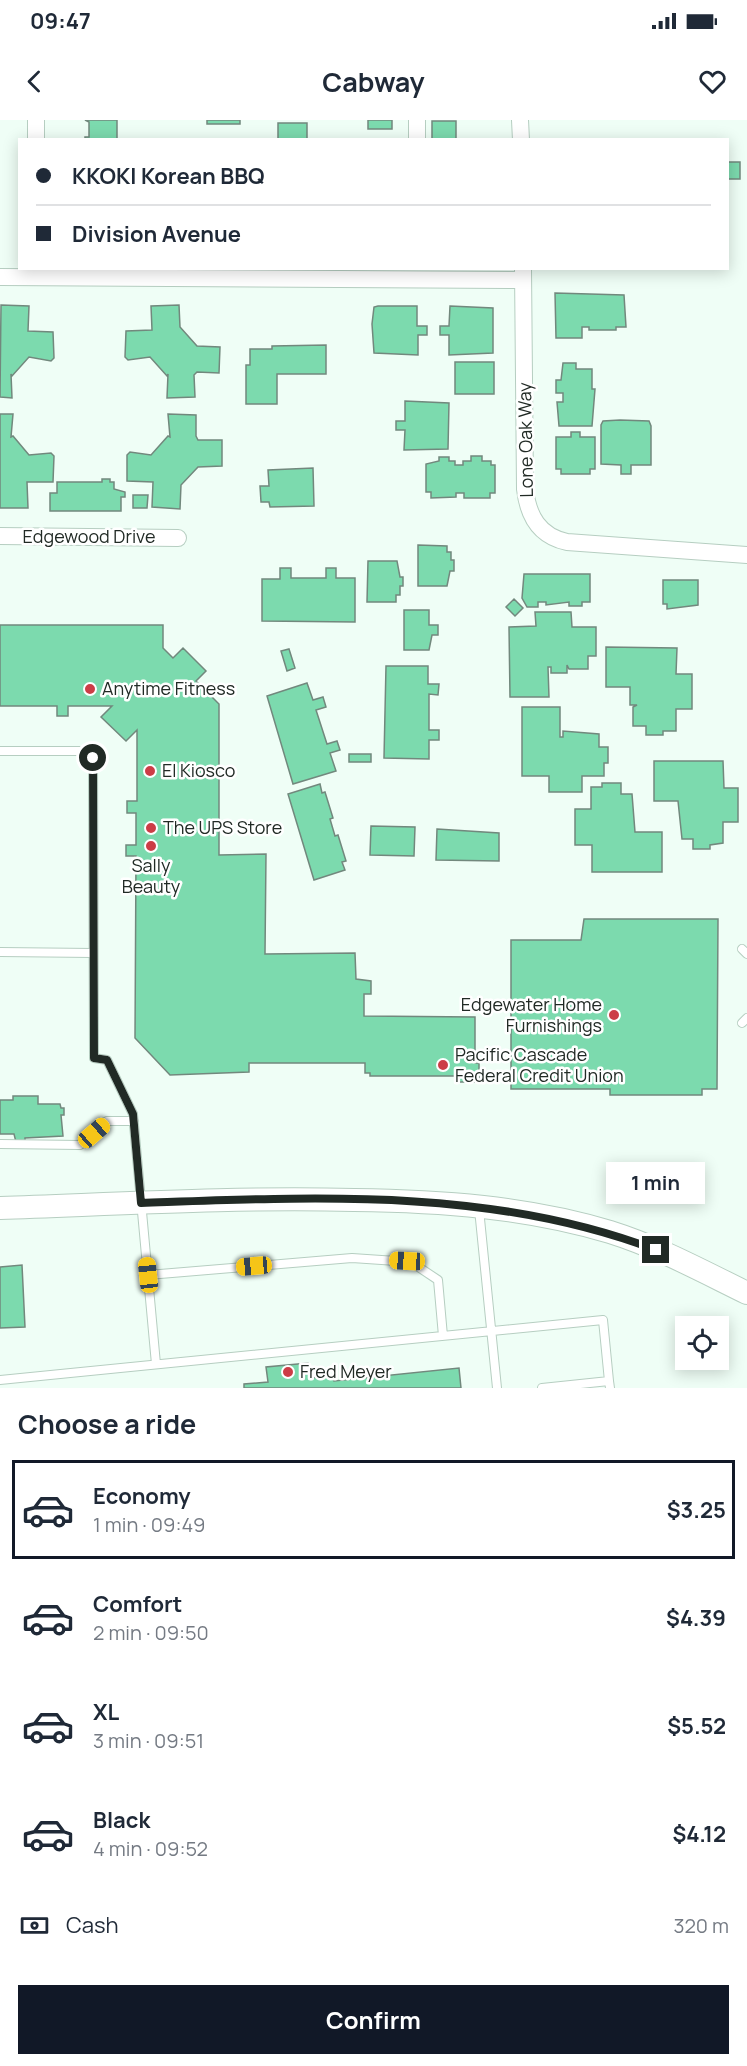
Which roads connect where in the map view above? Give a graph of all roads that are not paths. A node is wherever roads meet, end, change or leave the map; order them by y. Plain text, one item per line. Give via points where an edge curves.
1 (36, 120) edge
2 (417, 120) edge
3 (520, 120) edge
4 (36, 138) edge
5 (417, 138) edge
6 (520, 138) edge
7 (37, 273) edge
8 (418, 274) edge
9 (523, 274) edge
10 (0, 277) edge
11 (0, 536) edge
12 (178, 538) dead end
13 (747, 555) edge
14 (0, 751) edge
15 (0, 952) edge
16 (93, 953) junction
17 (134, 1121) junction
18 (0, 1144) edge
19 (141, 1203) junction
20 (479, 1206) junction
21 (0, 1208) edge
22 (148, 1275) junction
23 (747, 1293) edge
24 (492, 1331) junction
25 (443, 1336) junction
26 (156, 1365) junction
27 (0, 1380) edge
28 (610, 1385) edge
29 (497, 1388) edge
30 (542, 1388) edge

1 - 4 street
2 - 5 street
3 - 6 street
7 - 8 street
7 - 10 street
8 - 9 street
9 - 13 street, Lone Oak Way via 525,489 537,525 550,536 567,542
11 - 12 street, Edgewood Drive
14 - 16 lane via 92,755
15 - 16 lane
16 - 17 lane via 94,1058 107,1060 131,1106
17 - 18 lane via 107,1121 80,1145
17 - 19 lane
19 - 20 street via 299,1198
19 - 21 street
19 - 22 lane
20 - 23 street via 559,1219 611,1233 678,1258
20 - 24 lane
22 - 25 lane via 344,1259 411,1262 438,1280
22 - 26 lane
24 - 25 lane
24 - 28 lane via 603,1320
24 - 29 lane
25 - 26 lane
26 - 27 lane
28 - 30 lane

